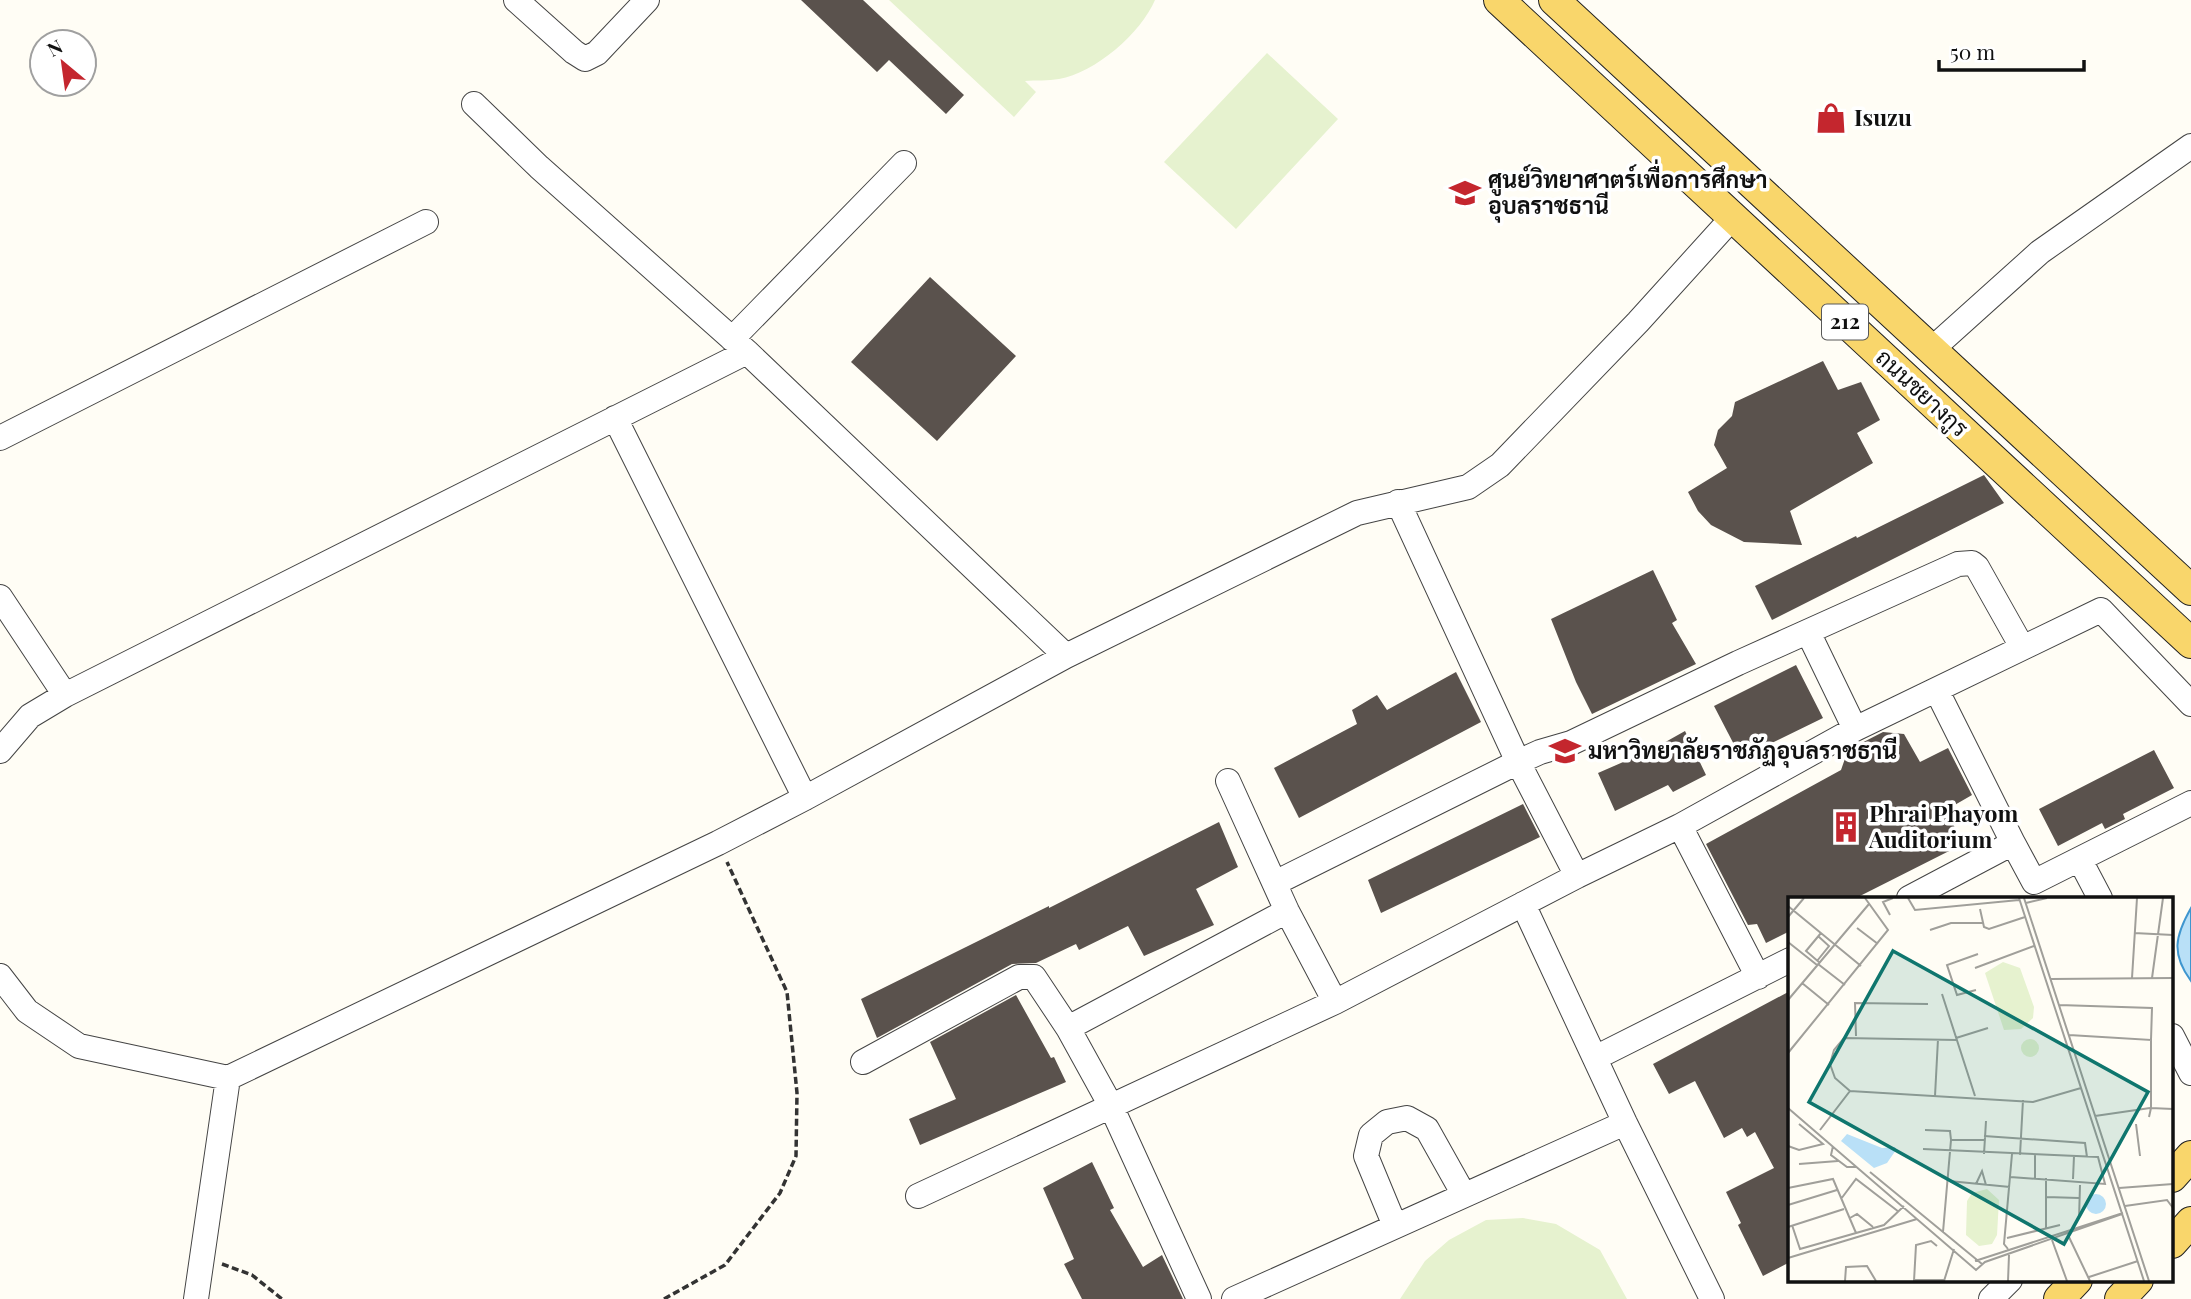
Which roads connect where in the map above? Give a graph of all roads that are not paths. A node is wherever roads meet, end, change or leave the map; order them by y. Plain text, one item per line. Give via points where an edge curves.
1 (516, 0) edge
2 (648, 0) edge
3 (1499, 0) edge
4 (1554, 0) edge
5 (474, 104) dead end
6 (2191, 146) edge
7 (904, 163) dead end
8 (1733, 217) junction
9 (426, 222) dead end
10 (739, 346) junction
11 (1931, 350) junction
12 (615, 418) junction
13 (0, 438) edge
14 (1398, 502) junction
15 (2191, 590) edge
16 (0, 597) edge
17 (1808, 632) junction
18 (2191, 643) edge
19 (2022, 647) junction
20 (1066, 656) junction
21 (1937, 691) junction
22 (65, 695) junction
23 (2191, 704) edge
24 (1855, 729) junction
25 (0, 751) edge
26 (1518, 762) junction
27 (1228, 781) dead end
28 (805, 798) junction
29 (2191, 803) edge
30 (1680, 825) junction
31 (2013, 843) junction
32 (2080, 860) junction
33 (1577, 876) junction
34 (1275, 883) junction
35 (1911, 897) edge
36 (2099, 897) edge
37 (1523, 904) junction
38 (1287, 911) junction
39 (1788, 961) edge
40 (0, 976) edge
41 (1758, 977) junction
42 (1335, 1002) junction
43 (1068, 1028) junction
44 (2174, 1040) edge
45 (1595, 1058) junction
46 (863, 1062) dead end
47 (2191, 1073) edge
48 (228, 1078) junction
49 (1111, 1106) junction
50 (1625, 1123) junction
51 (2191, 1156) edge
52 (2174, 1175) edge
53 (1464, 1195) junction
54 (918, 1196) dead end
55 (1395, 1226) junction
56 (2008, 1282) edge
57 (2075, 1282) edge
58 (2136, 1282) edge
59 (196, 1299) edge
60 (1199, 1299) edge
61 (1234, 1299) edge
62 (1712, 1299) edge
63 (1992, 1299) edge
64 (2059, 1299) edge
65 (2120, 1299) edge

1 - 2 lane via 585,58 597,53
3 - 8 main road, ถนนชยางกูร / 212
4 - 11 main road, ถนนชยางกูร / 212
5 - 10 lane
6 - 11 lane via 2040,252
7 - 10 lane
8 - 14 lane via 1500,466 1468,486
8 - 18 main road, ถนนชยางกูร / 212
9 - 13 lane
10 - 12 lane
10 - 20 lane
11 - 15 main road, ถนนชยางกูร / 212
12 - 22 lane
12 - 28 lane
14 - 20 lane via 1357,513
14 - 26 lane
16 - 22 lane
17 - 19 lane via 1965,562 1978,567
17 - 24 lane
17 - 26 lane via 1571,743
19 - 21 lane
19 - 23 lane via 2101,610
20 - 28 lane
21 - 24 lane
21 - 31 lane
22 - 25 lane via 30,716
24 - 30 lane
26 - 33 lane
26 - 34 lane
27 - 34 lane
28 - 48 lane
29 - 32 lane
30 - 33 lane
30 - 41 lane
31 - 32 lane via 2034,882
31 - 35 lane
32 - 36 lane
33 - 37 lane
34 - 38 lane
37 - 42 lane
37 - 45 lane
38 - 42 lane
38 - 43 lane
39 - 41 lane
40 - 48 lane via 27,1011 79,1046
41 - 45 lane
42 - 49 lane
43 - 46 lane via 1034,977 1026,975
43 - 49 lane
44 - 47 lane
45 - 50 lane
48 - 59 lane
49 - 54 lane
49 - 60 lane
50 - 53 lane
50 - 62 lane
51 - 52 main road
53 - 55 lane
53 - 55 lane via 1427,1129 1407,1118 1387,1122 1371,1135 1366,1156
55 - 61 lane
56 - 63 lane
57 - 64 main road
58 - 65 main road

